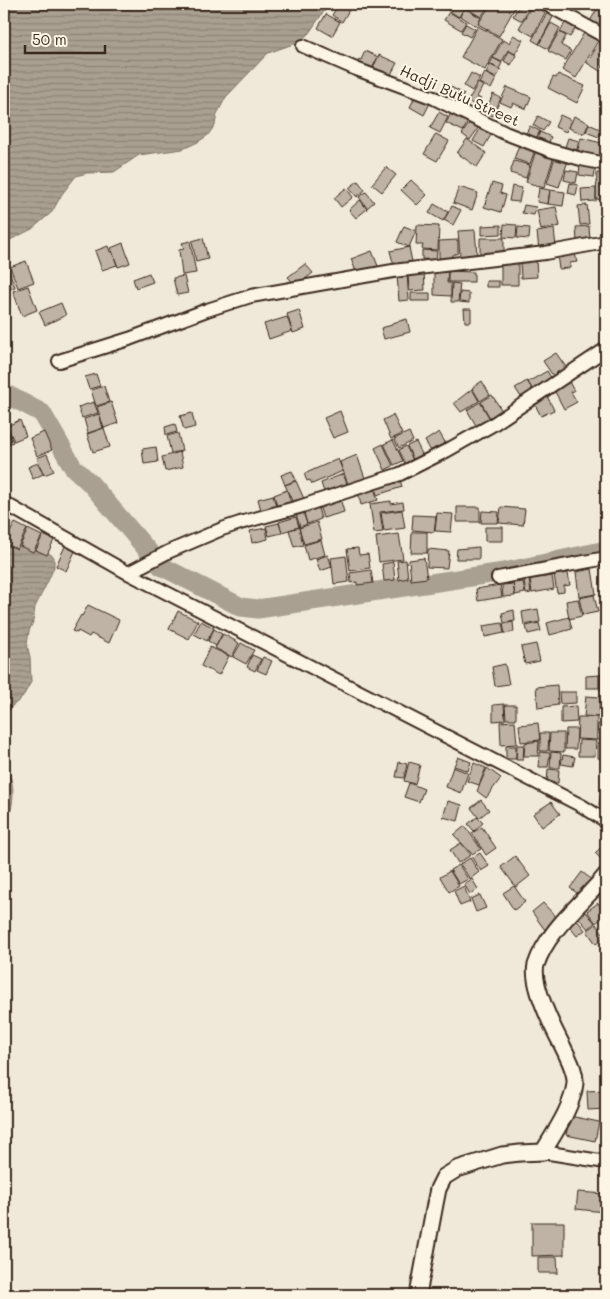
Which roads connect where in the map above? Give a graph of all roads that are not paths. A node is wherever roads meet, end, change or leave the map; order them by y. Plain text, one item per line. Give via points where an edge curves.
1 (546, 4) edge
2 (606, 37) edge
3 (303, 46) dead end
4 (606, 164) edge
5 (606, 242) edge
6 (606, 349) edge
7 (59, 361) dead end
8 (4, 502) edge
9 (606, 558) edge
10 (128, 573) junction
11 (498, 578) dead end
12 (606, 821) edge
13 (606, 875) edge
14 (543, 1152) junction
15 (606, 1162) edge
16 (418, 1295) edge

1 - 2 street
3 - 4 street, Hadji Butu Street via 434,98 548,150
5 - 7 street via 546,253 393,271 251,296
6 - 10 street via 492,424 400,474 240,523 168,552
8 - 10 street
9 - 11 street
10 - 12 street
13 - 14 street via 554,933 544,947 535,972 538,988 576,1080 569,1105
14 - 15 street
14 - 16 street via 502,1155 457,1169 444,1177 436,1196

